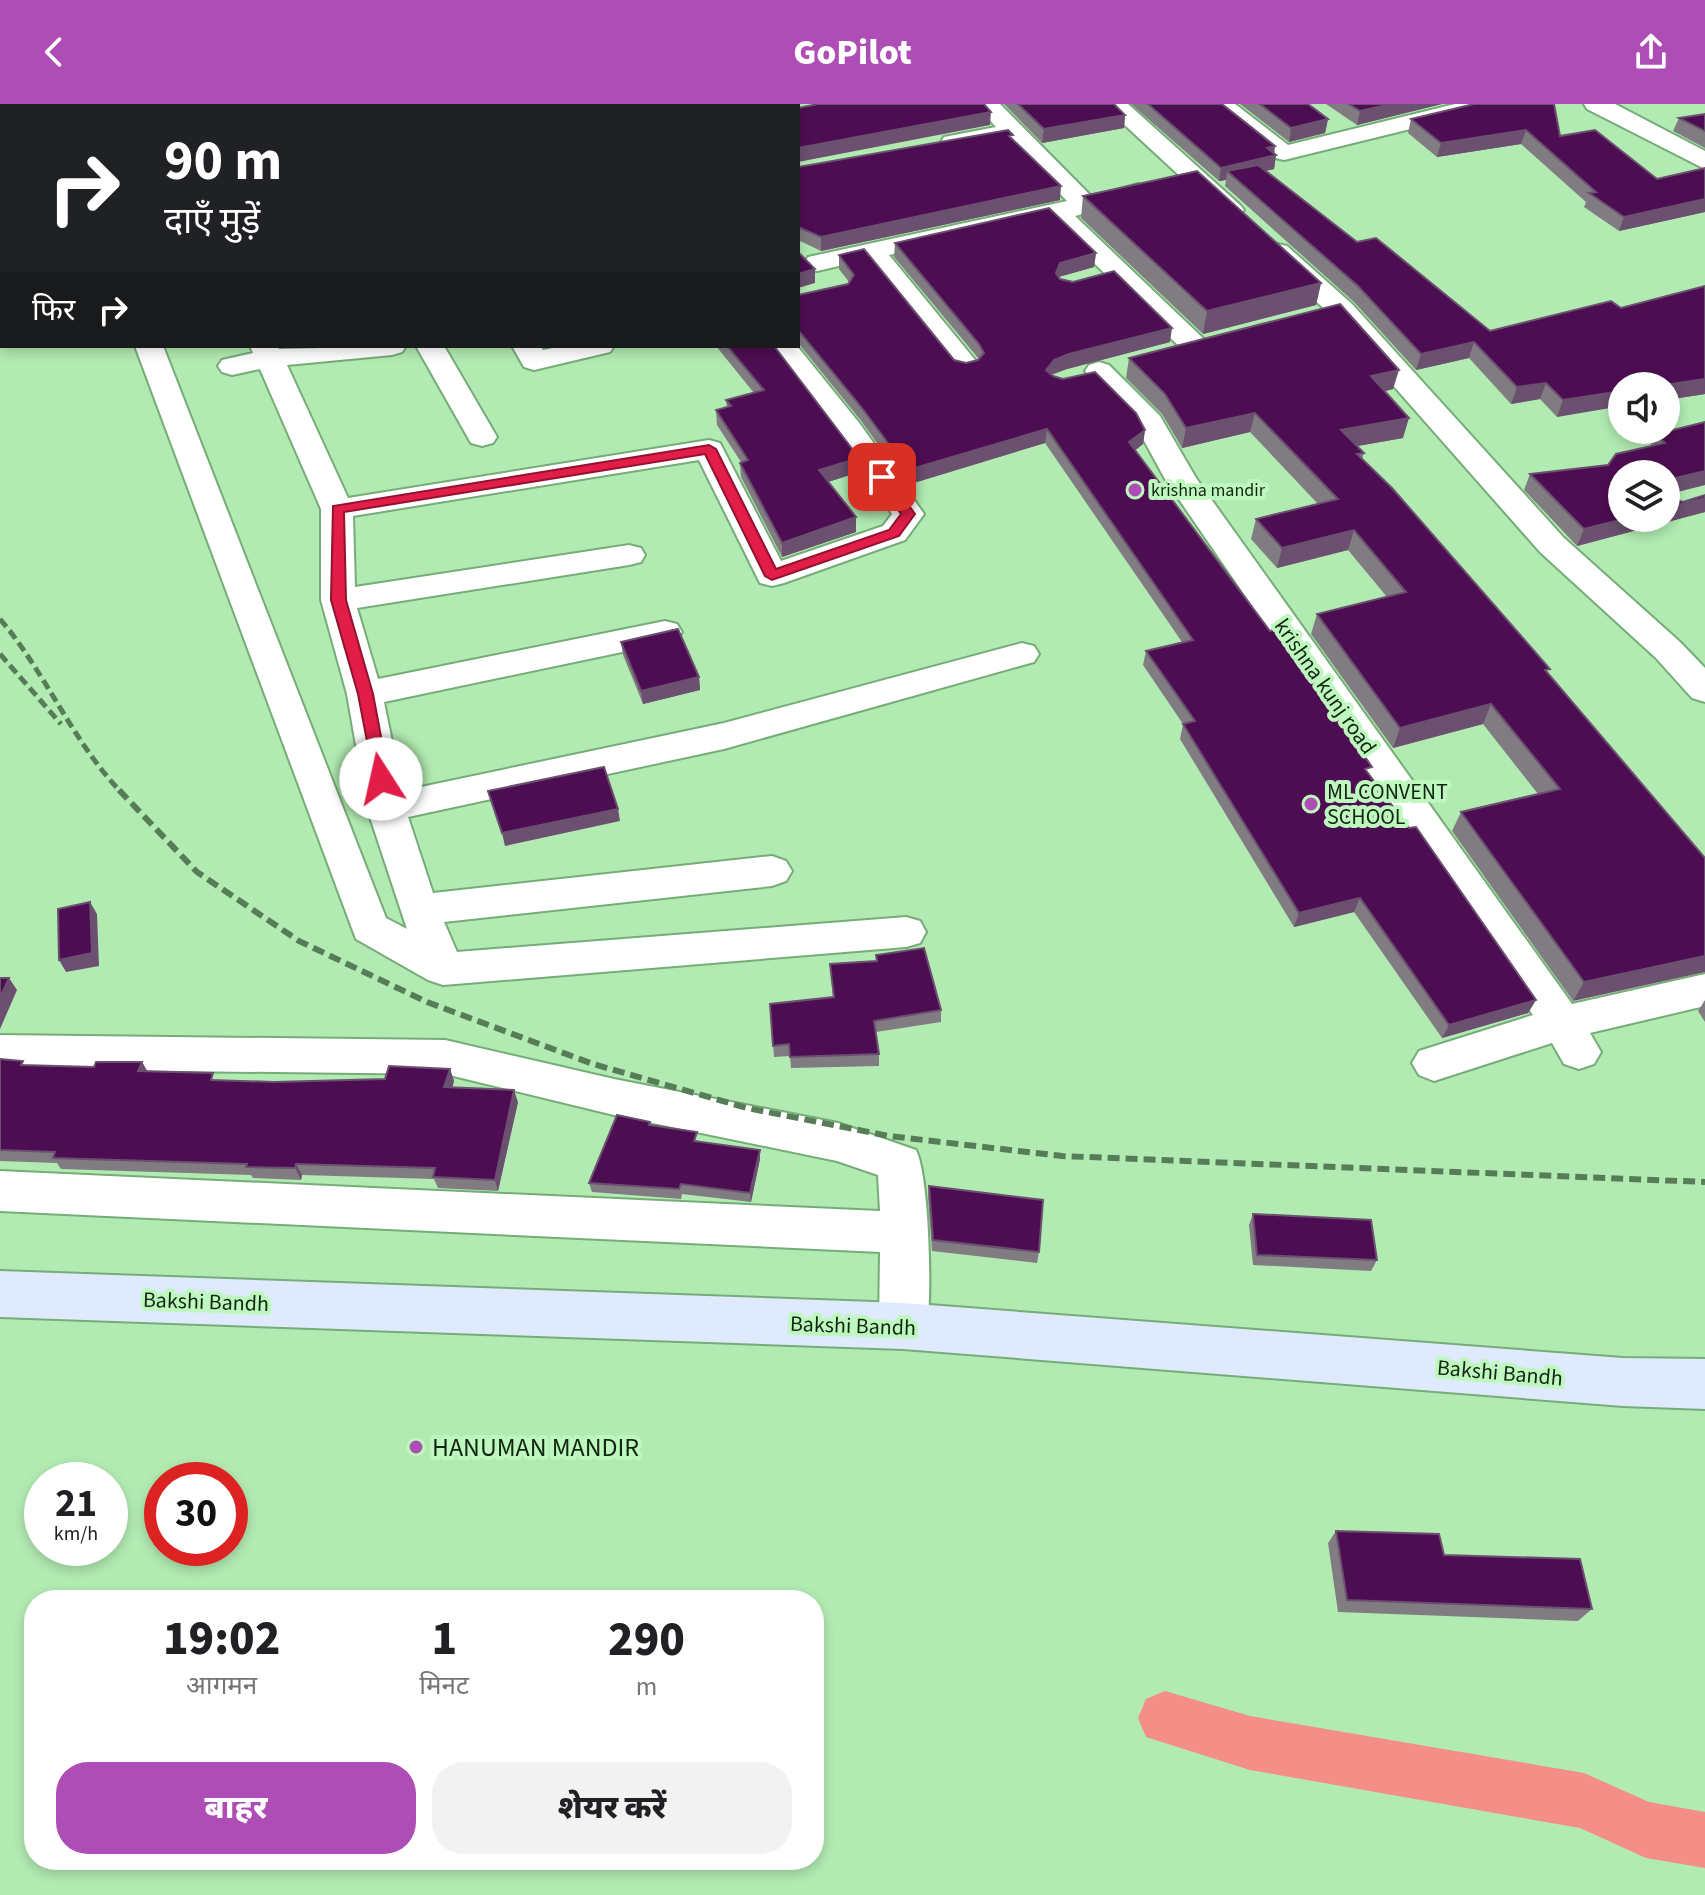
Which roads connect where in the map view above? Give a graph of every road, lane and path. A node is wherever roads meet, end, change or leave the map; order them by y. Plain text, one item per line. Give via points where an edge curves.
1 (987, 104) edge
2 (1114, 104) edge
3 (1221, 104) edge
4 (1377, 104) edge
5 (1596, 104) edge
6 (1471, 105) edge
7 (1328, 120) edge
8 (1406, 123) junction
9 (1016, 131) junction
10 (1351, 136) junction
11 (922, 148) edge
12 (1705, 161) edge
13 (1193, 176) junction
14 (1087, 207) junction
15 (1054, 210) junction
16 (872, 251) junction
17 (807, 257) edge
18 (837, 289) edge
19 (1342, 310) junction
20 (1313, 318) edge
21 (1227, 342) edge
22 (150, 348) edge
23 (351, 348) edge
24 (431, 348) edge
25 (527, 348) edge
26 (591, 348) edge
27 (784, 348) edge
28 (1198, 349) junction
29 (268, 352) edge
30 (1170, 356) edge
31 (232, 366) dead end
32 (966, 366) edge
33 (1100, 372) edge
34 (482, 437) dead end
35 (1535, 477) edge
36 (1494, 481) junction
37 (337, 509) junction
38 (629, 555) dead end
39 (338, 600) junction
40 (665, 632) edge
41 (1705, 643) edge
42 (1668, 650) junction
43 (1022, 654) dead end
44 (1705, 690) edge
45 (365, 694) junction
46 (386, 808) junction
47 (772, 871) dead end
48 (419, 910) junction
49 (906, 932) dead end
50 (443, 969) junction
51 (1705, 990) edge
52 (1571, 1038) junction
53 (0, 1052) edge
54 (1434, 1063) dead end
55 (0, 1191) edge
56 (904, 1233) junction
57 (0, 1294) edge
58 (903, 1326) junction
59 (1705, 1384) edge

1 - 9 street
2 - 13 street
3 - 10 street via 1284,153
4 - 8 street
5 - 12 street
6 - 8 street
7 - 10 street
8 - 10 street
9 - 11 street
9 - 14 street
13 - 14 street
13 - 19 street
14 - 15 street
15 - 16 street
15 - 28 street via 1106,276
16 - 17 street
16 - 32 street
17 - 18 street
19 - 20 street
19 - 36 street
21 - 28 street
22 - 50 street via 370,928
23 - 29 street
24 - 34 street
25 - 26 street via 534,361
27 - 37 street via 908,514 894,533 772,576 709,449
28 - 30 street
29 - 31 street
29 - 37 street
33 - 52 street, krishna kunj road via 1149,422 1181,479
35 - 36 street
36 - 42 street via 1552,545
37 - 39 street
38 - 39 street
39 - 45 street
40 - 45 street
41 - 42 street
42 - 44 street
43 - 46 street via 724,736
45 - 46 street
46 - 48 street
47 - 48 street
48 - 50 street
49 - 50 street
51 - 52 street
52 - 54 street
53 - 56 street via 445,1057 838,1142 900,1164
55 - 56 street
56 - 58 street
57 - 58 main road, Bakshi Bandh
58 - 59 main road, Bakshi Bandh

